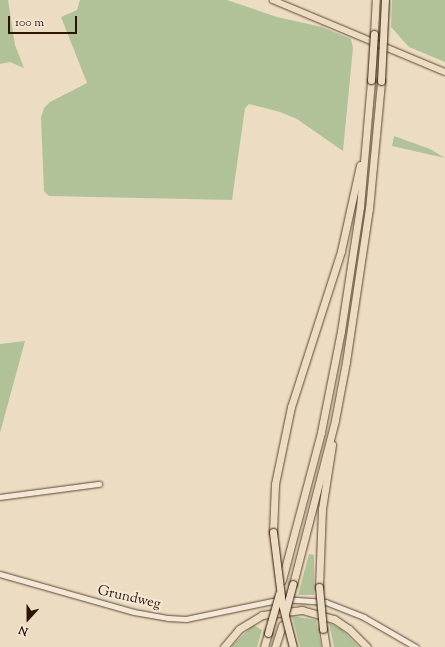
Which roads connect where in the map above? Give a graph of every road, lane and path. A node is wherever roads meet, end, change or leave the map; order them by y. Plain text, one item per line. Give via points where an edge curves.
1 (273, 0) edge
2 (376, 0) edge
3 (386, 0) edge
4 (445, 72) edge
5 (368, 124) junction
6 (335, 420) junction
7 (99, 484) dead end
8 (0, 497) edge
9 (0, 574) edge
10 (224, 647) edge
11 (264, 647) edge
12 (275, 647) edge
13 (293, 647) edge
14 (326, 647) edge
15 (367, 647) edge
16 (416, 647) edge

1 - 4 main road
2 - 5 highway, bridge
3 - 6 highway, bridge via 381,81 361,270
5 - 11 highway, bridge via 360,207 341,331 321,432
5 - 13 highway, bridge via 341,251 291,407 275,484 273,532 282,604
6 - 12 highway, bridge
6 - 14 highway, bridge via 336,427 322,509 319,587
7 - 8 street
9 - 16 street, Grundweg via 160,617 186,619 283,599 326,602 364,617
10 - 15 highway via 239,629 262,615 302,610 334,619 350,629

